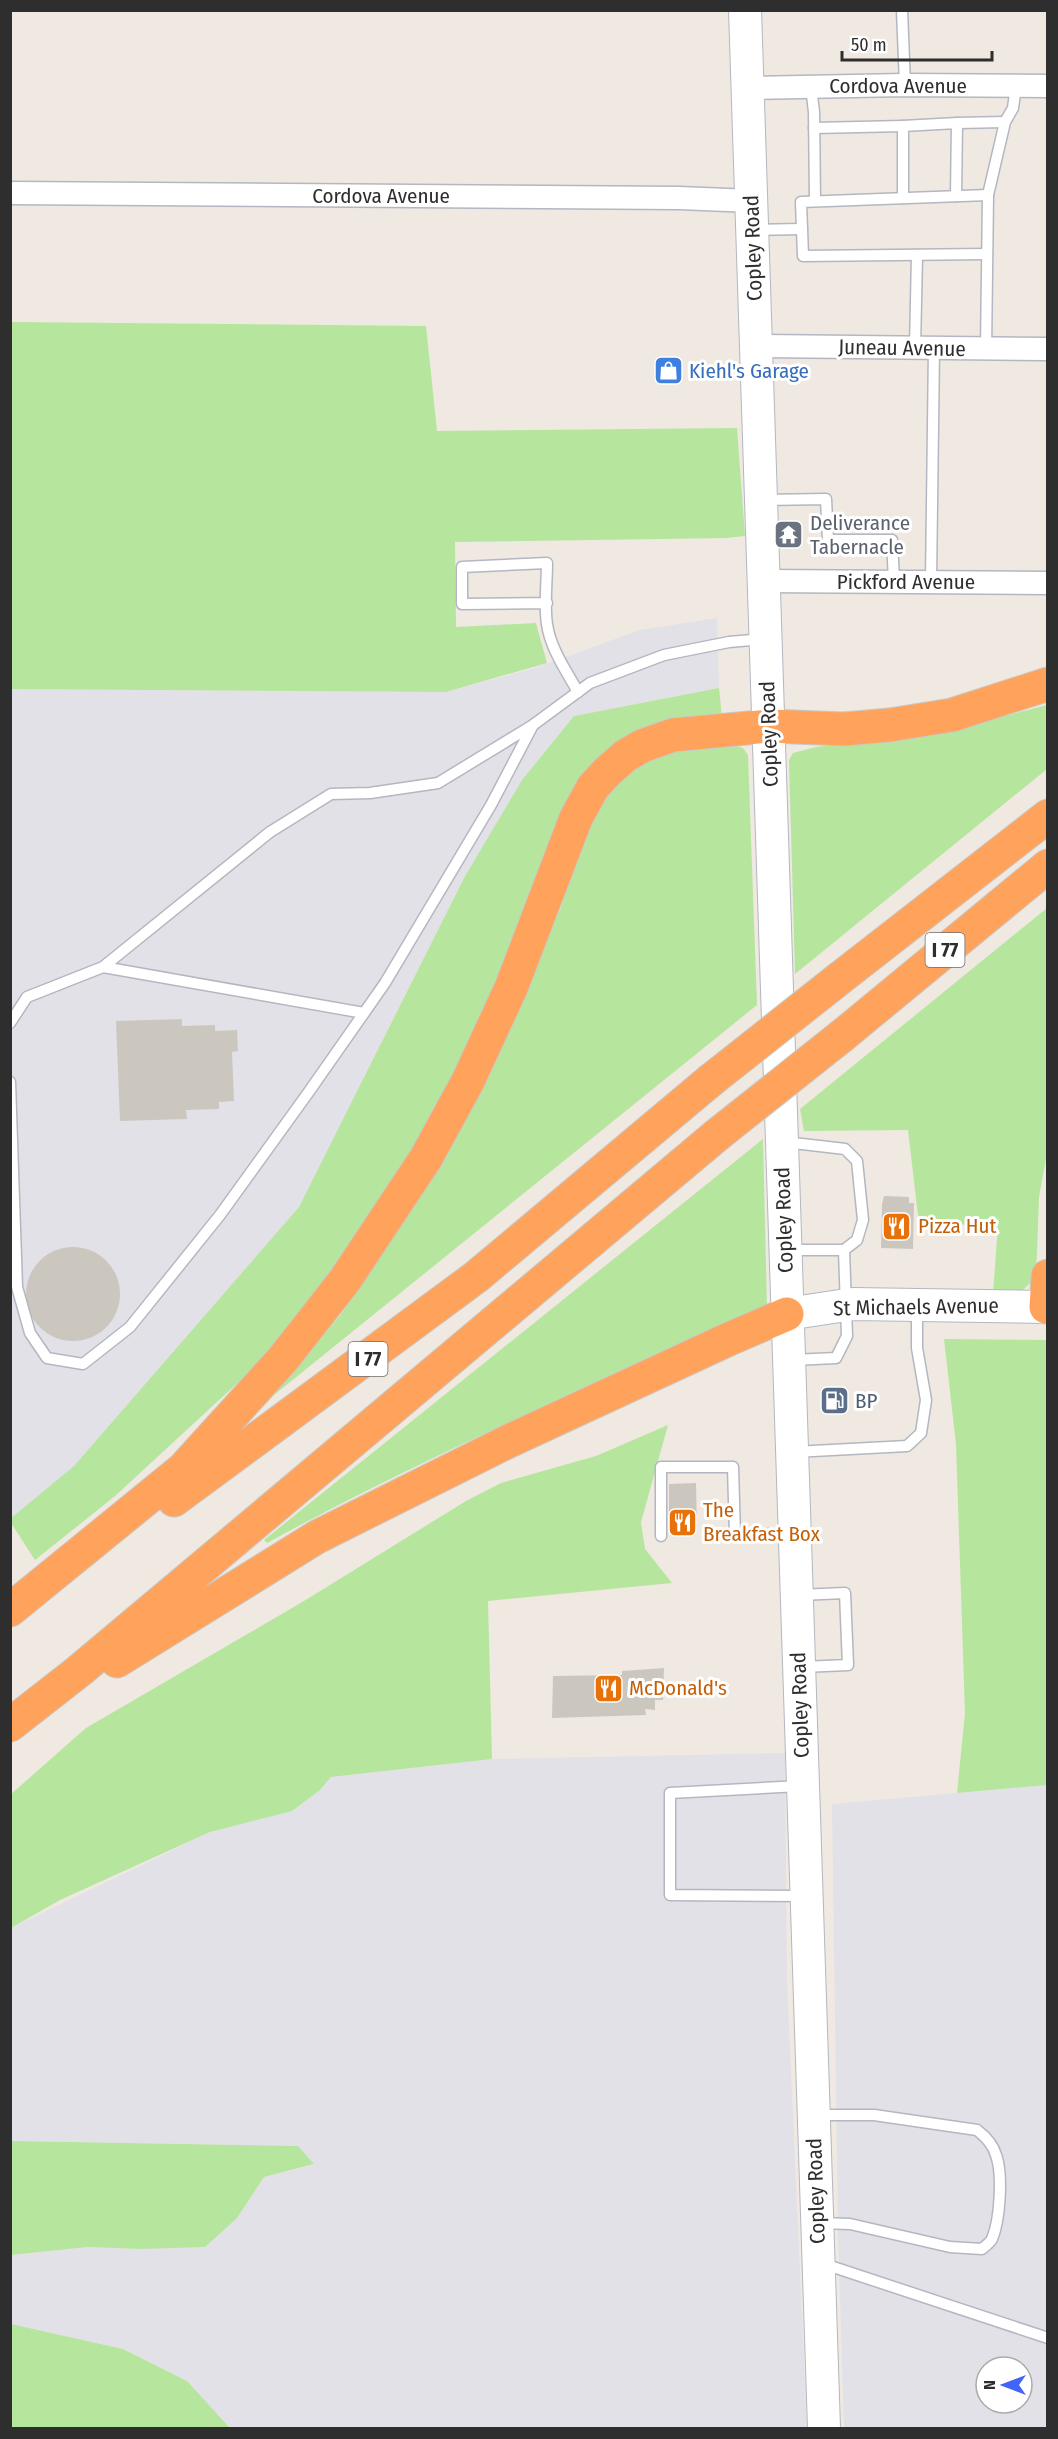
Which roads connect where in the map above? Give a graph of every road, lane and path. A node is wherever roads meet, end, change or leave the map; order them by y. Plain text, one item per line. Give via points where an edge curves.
1 (745, 10) edge
2 (902, 10) edge
3 (905, 85) junction
4 (1016, 86) junction
5 (1047, 86) edge
6 (811, 87) junction
7 (749, 88) junction
8 (1005, 122) junction
9 (957, 123) junction
10 (903, 126) junction
11 (814, 128) junction
12 (10, 193) edge
13 (988, 195) junction
14 (956, 196) junction
15 (903, 198) junction
16 (815, 201) junction
17 (752, 216) junction
18 (802, 229) junction
19 (987, 254) junction
20 (916, 255) junction
21 (756, 346) junction
22 (924, 348) junction
23 (986, 349) junction
24 (1047, 349) edge
25 (762, 500) junction
26 (765, 581) junction
27 (894, 581) junction
28 (932, 582) junction
29 (1047, 583) edge
30 (547, 603) junction
31 (767, 639) junction
32 (1047, 684) edge
33 (578, 692) junction
34 (533, 725) junction
35 (769, 726) junction
36 (1047, 816) edge
37 (1047, 866) edge
38 (103, 967) junction
39 (364, 1013) junction
40 (10, 1023) edge
41 (10, 1082) edge
42 (782, 1142) junction
43 (784, 1250) junction
44 (844, 1250) junction
45 (1047, 1297) edge
46 (847, 1305) junction
47 (918, 1305) junction
48 (787, 1314) junction
49 (788, 1360) junction
50 (791, 1452) junction
51 (794, 1533) junction
52 (661, 1536) dead end
53 (796, 1595) junction
54 (10, 1610) edge
55 (10, 1619) edge
56 (798, 1667) junction
57 (10, 1726) edge
58 (802, 1786) junction
59 (806, 1896) junction
60 (813, 2115) junction
61 (817, 2223) junction
62 (818, 2262) junction
63 (1047, 2338) edge
64 (824, 2428) edge

1 - 7 main road, Copley Road
2 - 3 lane
3 - 4 street, Cordova Avenue
3 - 6 street, Cordova Avenue
4 - 5 street, Cordova Avenue
4 - 8 lane via 1012,113
6 - 7 street, Cordova Avenue
6 - 11 lane
7 - 17 main road, Copley Road
8 - 9 lane
8 - 13 lane
9 - 10 lane
9 - 14 lane
10 - 11 lane
10 - 15 lane
11 - 16 lane
12 - 17 street, Cordova Avenue via 679,198
13 - 14 lane
13 - 19 lane
14 - 15 lane
15 - 16 lane
16 - 18 lane via 801,202
17 - 18 lane
17 - 21 main road, Copley Road
18 - 20 lane via 803,256
19 - 20 lane
19 - 23 lane
20 - 22 lane
21 - 22 street, Juneau Avenue
21 - 25 main road, Copley Road
22 - 23 street, Juneau Avenue
22 - 28 lane
23 - 24 street, Juneau Avenue
25 - 26 main road, Copley Road
25 - 27 lane via 826,499 828,540 892,540
26 - 27 street, Pickford Avenue
26 - 31 main road, Copley Road
27 - 28 street, Pickford Avenue
28 - 29 street, Pickford Avenue
30 - 30 lane via 547,563 462,567 462,604
30 - 33 lane via 547,625 554,646
31 - 33 lane via 729,642 664,656 590,683
31 - 35 main road, Copley Road
32 - 35 highway via 984,706 921,721 844,729
33 - 34 lane
34 - 38 lane via 438,783 331,794 270,832
34 - 39 lane via 491,805
35 - 42 main road, Copley Road
35 - 54 highway via 658,739 625,756 593,787 576,818 511,988 468,1081 426,1158 345,1280 283,1359 183,1468
36 - 55 highway, I 77, bridge via 711,1080 476,1277
37 - 57 highway, I 77, bridge via 717,1135
38 - 39 lane
38 - 40 lane via 27,997
39 - 41 lane via 220,1215 130,1327 82,1364 47,1358 30,1333 17,1287
42 - 43 main road, Copley Road
42 - 44 lane via 845,1149 857,1161 863,1220 857,1240
43 - 44 lane
43 - 48 main road, Copley Road
44 - 46 lane
45 - 47 main road, St Michaels Avenue
46 - 47 main road, St Michaels Avenue
46 - 48 main road, St Michaels Avenue
46 - 49 lane via 847,1336 836,1358
47 - 50 lane via 917,1348 926,1400 921,1433 907,1446
48 - 49 main road, Copley Road
48 - 57 highway via 509,1441 317,1538
49 - 50 main road, Copley Road
50 - 51 main road, Copley Road
51 - 52 lane via 735,1536 733,1467 661,1467
51 - 53 main road, Copley Road
53 - 56 main road, Copley Road
53 - 56 lane via 845,1593 848,1665
56 - 58 main road, Copley Road
58 - 59 main road, Copley Road
58 - 59 lane via 670,1793 670,1895
59 - 60 main road, Copley Road
60 - 61 main road, Copley Road
60 - 61 lane via 874,2115 977,2130 988,2139 997,2156 999,2181 991,2241 982,2249 950,2247 850,2224
61 - 62 main road, Copley Road
62 - 63 lane
62 - 64 main road, Copley Road

